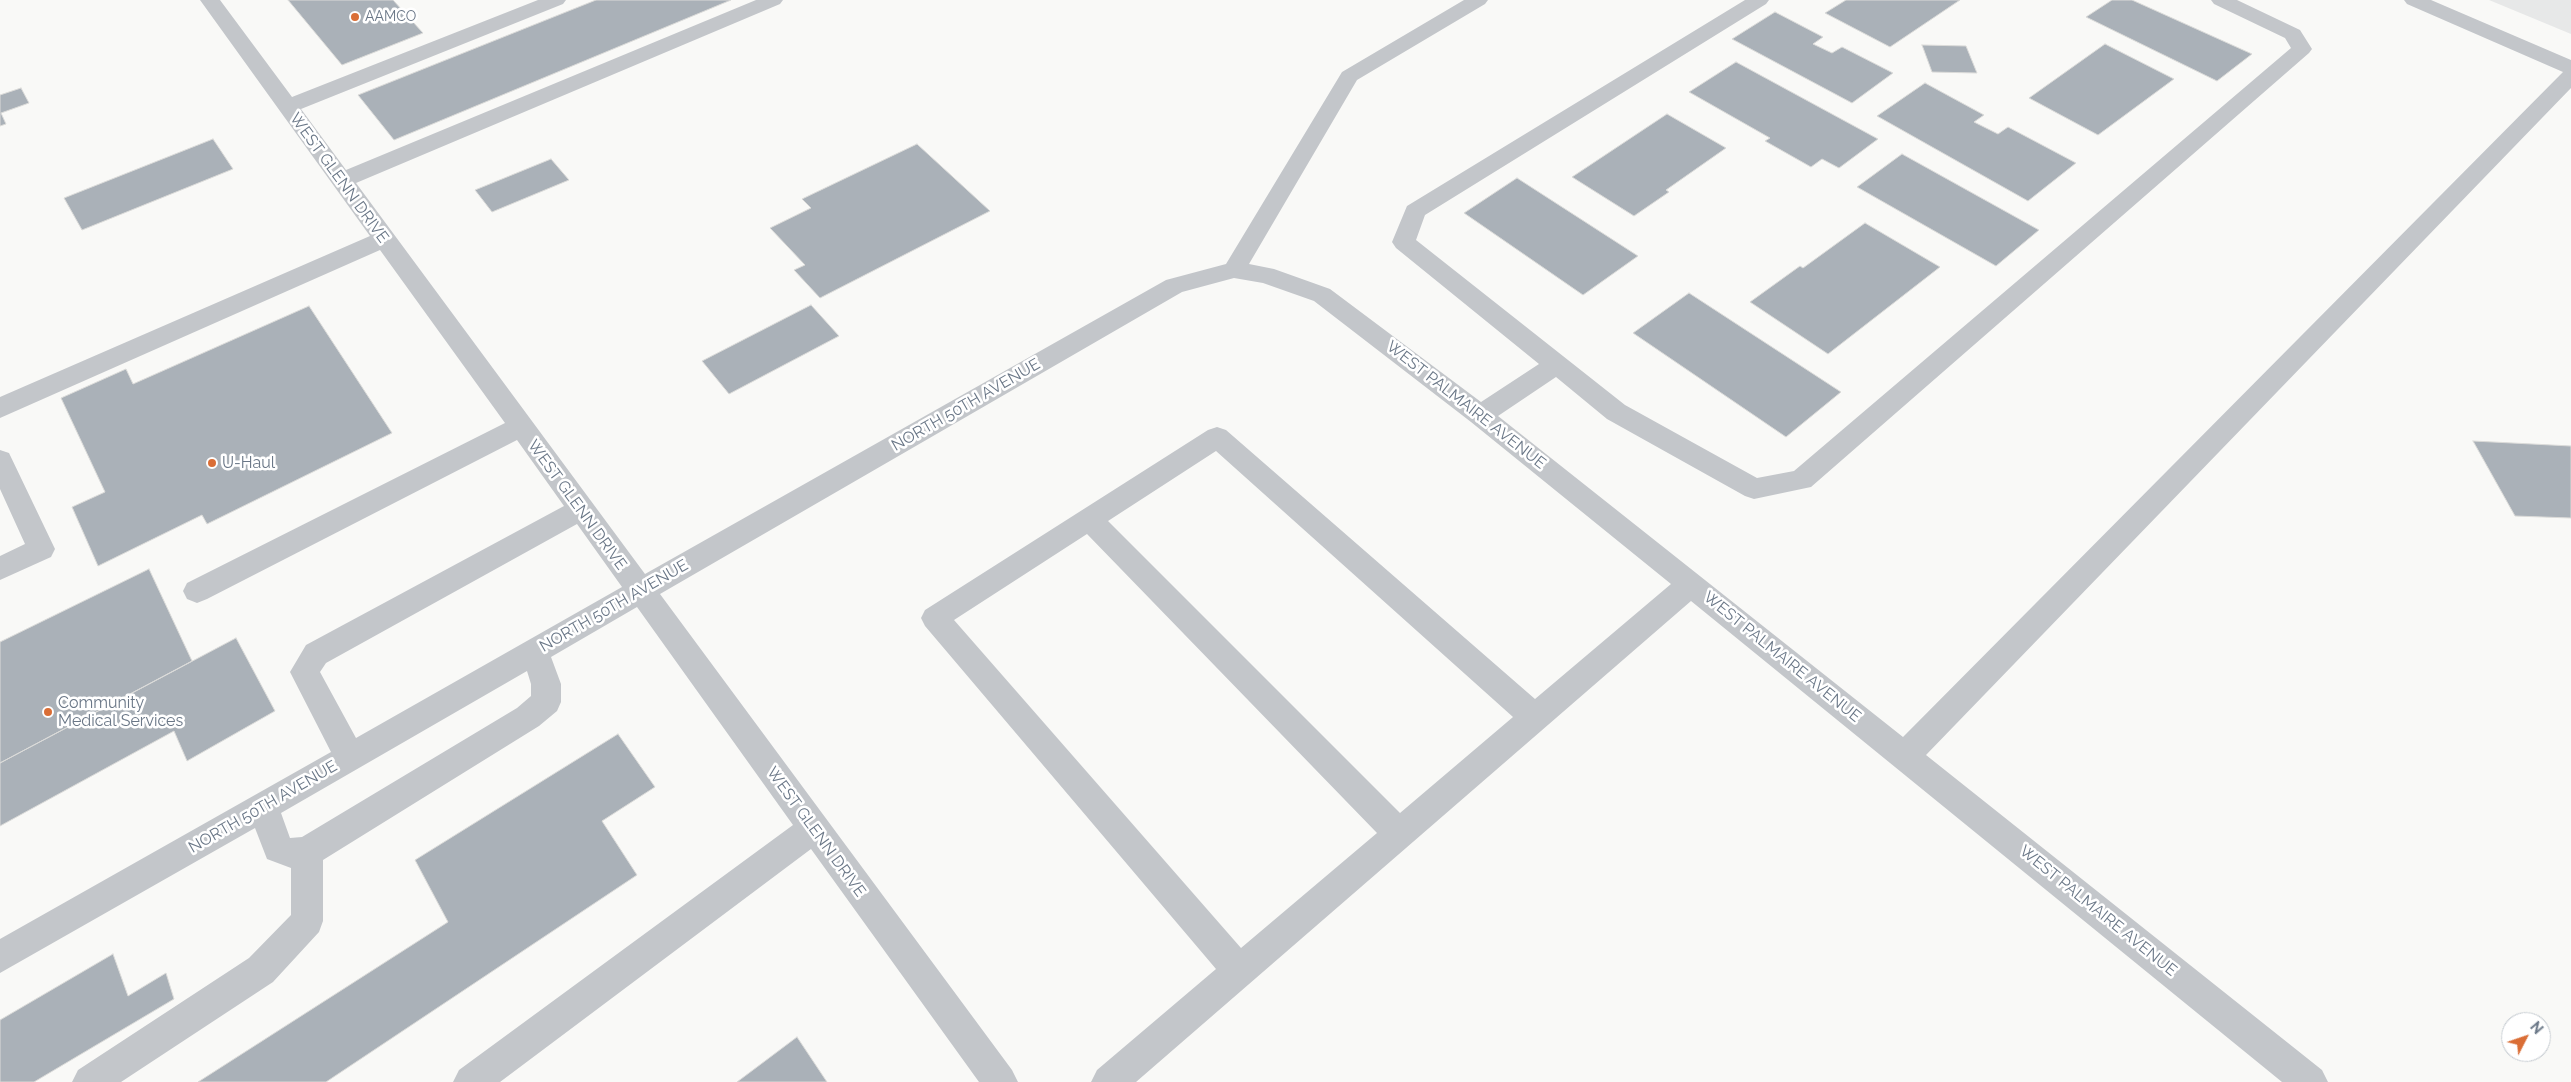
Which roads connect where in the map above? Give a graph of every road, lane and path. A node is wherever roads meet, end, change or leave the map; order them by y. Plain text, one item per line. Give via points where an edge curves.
1 (210, 0) edge
2 (556, 0) edge
3 (773, 0) edge
4 (1478, 0) edge
5 (1759, 0) edge
6 (2221, 0) edge
7 (2414, 0) edge
8 (2571, 68) edge
9 (2571, 76) edge
10 (287, 107) junction
11 (341, 181) junction
12 (384, 240) junction
13 (1234, 270) junction
14 (1556, 364) junction
15 (0, 408) edge
16 (1480, 415) junction
17 (520, 427) junction
18 (0, 460) edge
19 (580, 510) junction
20 (1089, 520) junction
21 (0, 569) edge
22 (1691, 584) junction
23 (197, 591) dead end
24 (640, 591) junction
25 (535, 651) junction
26 (1535, 718) junction
27 (1906, 756) junction
28 (350, 757) junction
29 (263, 806) junction
30 (813, 829) junction
31 (1400, 834) junction
32 (307, 852) junction
33 (0, 957) edge
34 (1239, 971) junction
35 (90, 1082) edge
36 (471, 1082) edge
37 (1000, 1082) edge
38 (1109, 1082) edge
39 (2310, 1082) edge

1 - 10 street, WEST GLENN DRIVE
2 - 10 street
3 - 11 street
4 - 13 street via 1350,76
5 - 14 street via 1415,211 1404,242
6 - 14 street via 2293,34 2302,50 1802,480 1754,490 1616,412
7 - 8 street
9 - 27 street via 1968,689
10 - 11 street, WEST GLENN DRIVE
11 - 12 street, WEST GLENN DRIVE
12 - 15 street
12 - 17 street, WEST GLENN DRIVE
13 - 16 street, WEST PALMAIRE AVENUE via 1266,275 1322,295
13 - 24 street, NORTH 50TH AVENUE via 1174,286
14 - 16 street
16 - 22 street, WEST PALMAIRE AVENUE
17 - 19 street, WEST GLENN DRIVE
17 - 23 street
18 - 21 street via 41,549
19 - 24 street, WEST GLENN DRIVE
19 - 28 street via 316,654 305,672
20 - 26 street via 1217,438
20 - 31 street
20 - 34 street via 935,618
22 - 26 street
22 - 27 street, WEST PALMAIRE AVENUE
24 - 25 street, NORTH 50TH AVENUE
24 - 30 street, WEST GLENN DRIVE
25 - 28 street, NORTH 50TH AVENUE
25 - 32 street via 546,684 546,702 528,717
26 - 31 street
27 - 39 street, WEST PALMAIRE AVENUE
28 - 29 street, NORTH 50TH AVENUE
29 - 32 street via 278,849 289,853
29 - 33 street, NORTH 50TH AVENUE
30 - 36 street
30 - 37 street, WEST GLENN DRIVE
31 - 34 street
32 - 35 street via 307,921 268,963
34 - 38 street

